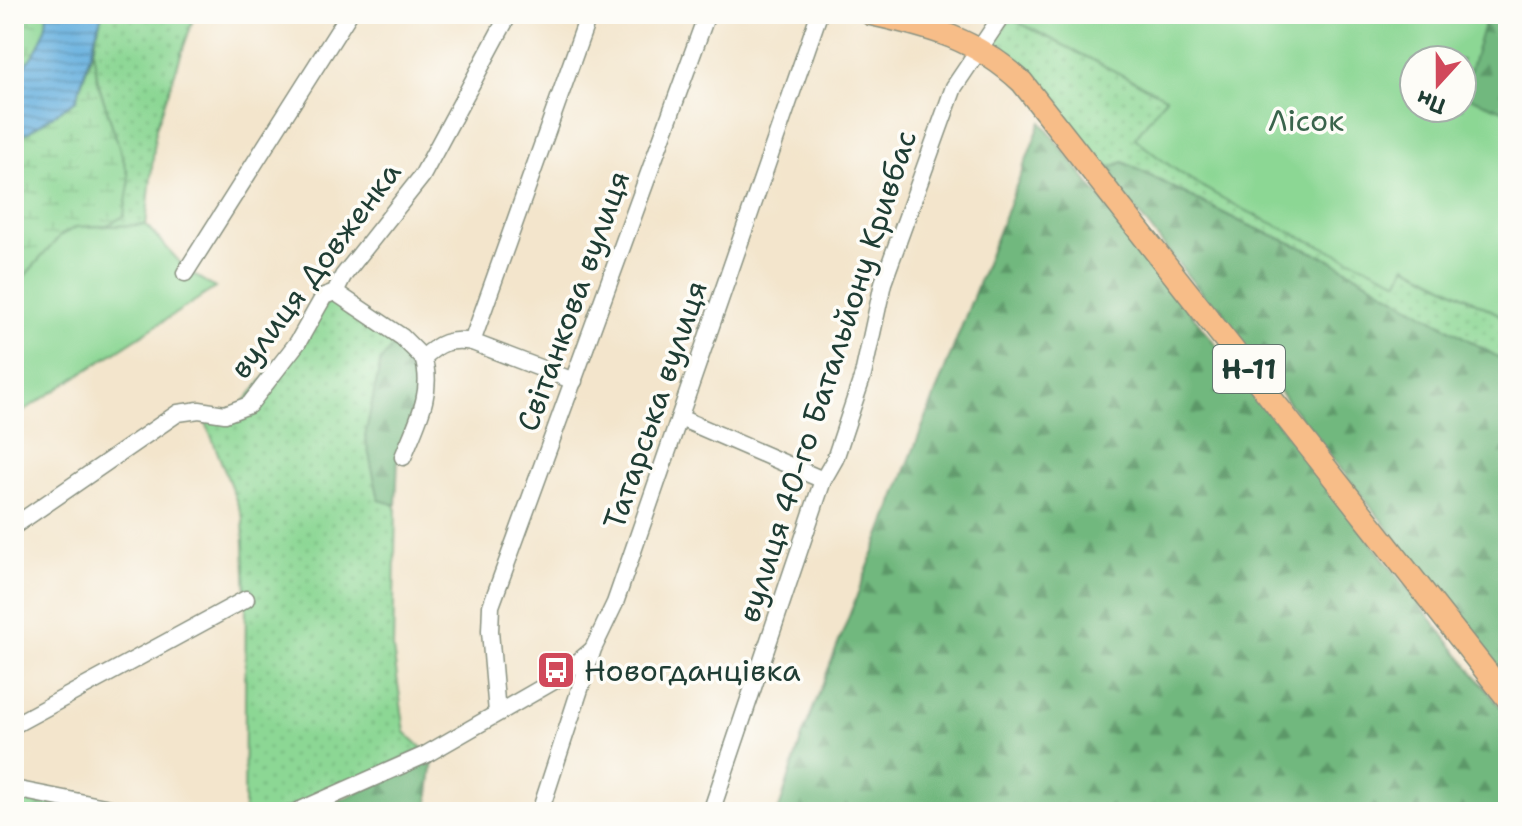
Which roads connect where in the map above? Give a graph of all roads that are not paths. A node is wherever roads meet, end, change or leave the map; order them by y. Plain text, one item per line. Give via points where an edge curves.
1 (349, 14) edge
2 (509, 14) edge
3 (589, 14) edge
4 (707, 14) edge
5 (819, 14) edge
6 (871, 14) edge
7 (1003, 14) edge
8 (980, 48) junction
9 (185, 273) dead end
10 (335, 292) junction
11 (472, 342) junction
12 (423, 358) junction
13 (574, 381) junction
14 (680, 418) junction
15 (403, 457) dead end
16 (823, 480) junction
17 (14, 526) edge
18 (246, 599) dead end
19 (593, 649) junction
20 (1508, 699) edge
21 (497, 713) junction
22 (14, 725) edge
23 (14, 789) edge
24 (130, 812) edge
25 (296, 812) edge
26 (540, 812) edge
27 (711, 812) edge

1 - 9 street
2 - 10 street, вулиця Довженка via 422,176
3 - 11 street
4 - 13 street, Світанкова вулиця
5 - 14 street, Татарська вулиця
6 - 8 main road, Н-11 via 947,33
7 - 8 street, вулиця 40-го Батальйону Кривбас
8 - 16 street, вулиця 40-го Батальйону Кривбас via 954,87 883,283 863,375
8 - 20 main road, Н-11 via 1032,94
10 - 12 street via 402,337
10 - 17 street, вулиця Довженка via 324,296 298,342 249,405 225,414 178,413
11 - 12 street via 455,339
11 - 13 street
12 - 15 street via 428,382
13 - 21 street, Світанкова вулиця via 491,606
14 - 16 street
14 - 19 street, Татарська вулиця via 615,603
16 - 27 street, вулиця 40-го Батальйону Кривбас
18 - 22 street
19 - 21 street via 559,678
19 - 26 street, Татарська вулиця
21 - 25 street via 425,755
23 - 24 street

